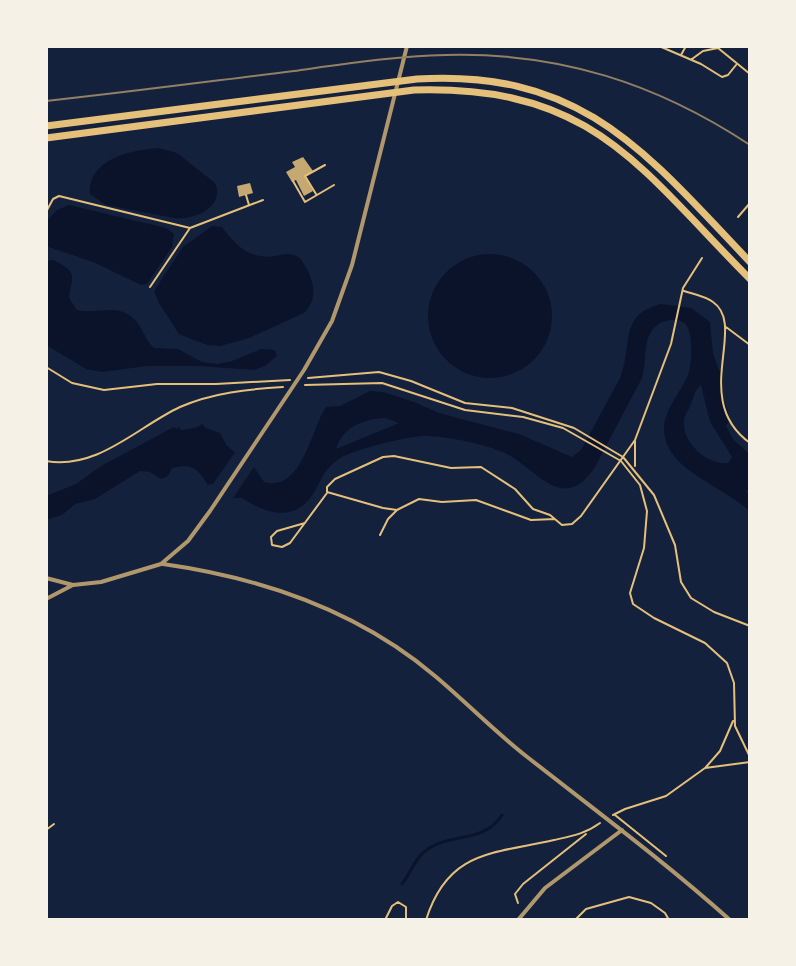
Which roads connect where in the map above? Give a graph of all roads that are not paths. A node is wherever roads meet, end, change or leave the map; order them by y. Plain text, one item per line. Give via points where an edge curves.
1 (407, 46) edge
2 (46, 126) edge
3 (46, 138) edge
4 (750, 262) edge
5 (750, 279) edge
6 (161, 564) junction
7 (46, 578) edge
8 (73, 585) junction
9 (46, 599) edge
10 (622, 830) junction
11 (518, 920) edge
12 (730, 920) edge

1 - 6 street via 352,265 332,321 188,541
2 - 4 main road via 393,81 449,78 504,84 570,104 616,130
3 - 5 main road via 390,93 496,93 545,106 608,140 663,187
6 - 8 street via 120,578
6 - 10 street via 276,588 382,637
7 - 8 street
8 - 9 street
10 - 11 street via 545,888
10 - 12 street

